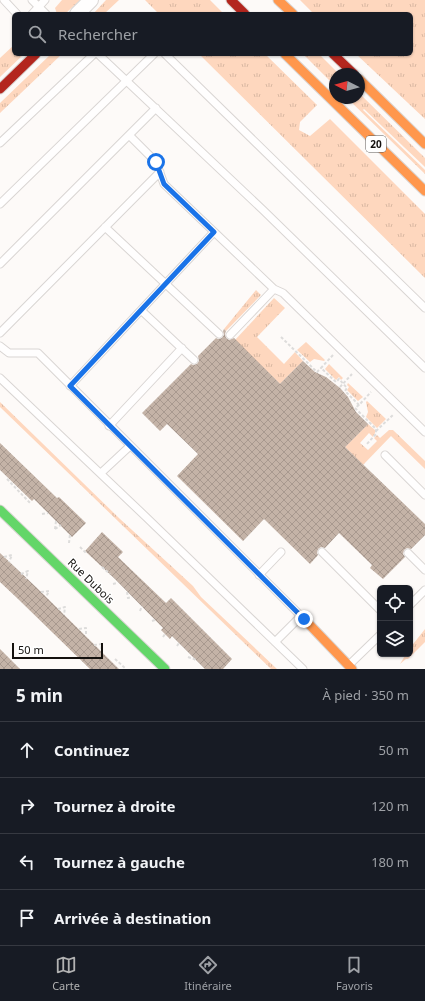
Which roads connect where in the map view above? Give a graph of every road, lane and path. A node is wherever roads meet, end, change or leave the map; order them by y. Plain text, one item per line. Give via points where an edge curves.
1 (4, 0) edge
2 (32, 0) edge
3 (46, 0) edge
4 (91, 0) edge
5 (231, 0) edge
6 (278, 0) edge
7 (39, 7) junction
8 (15, 12) edge
9 (34, 12) edge
10 (44, 12) edge
11 (79, 12) edge
12 (243, 12) edge
13 (291, 12) edge
14 (34, 56) edge
15 (92, 56) edge
16 (100, 56) edge
17 (152, 56) edge
18 (167, 56) edge
19 (287, 56) edge
20 (336, 56) edge
21 (348, 68) edge
22 (126, 80) junction
23 (365, 85) edge
24 (0, 89) edge
25 (156, 108) junction
26 (129, 135) junction
27 (0, 143) edge
28 (425, 144) edge
29 (160, 172) junction
30 (425, 191) edge
31 (0, 204) edge
32 (105, 226) junction
33 (214, 232) junction
34 (0, 264) edge
35 (166, 284) junction
36 (274, 289) junction
37 (425, 308) edge
38 (142, 310) junction
39 (0, 333) edge
40 (219, 334) dead end
41 (230, 335) dead end
42 (281, 337) dead end
43 (0, 346) edge
44 (182, 348) junction
45 (194, 360) dead end
46 (327, 362) dead end
47 (321, 368) junction
48 (425, 368) edge
49 (0, 378) edge
50 (346, 380) dead end
51 (343, 384) junction
52 (70, 386) junction
53 (340, 387) dead end
54 (365, 399) dead end
55 (359, 405) junction
56 (388, 420) dead end
57 (109, 426) junction
58 (376, 431) junction
59 (425, 432) edge
60 (366, 445) dead end
61 (130, 446) junction
62 (385, 455) dead end
63 (101, 474) junction
64 (8, 479) dead end
65 (425, 495) edge
66 (31, 504) dead end
67 (0, 510) edge
68 (48, 513) dead end
69 (42, 514) dead end
70 (56, 521) dead end
71 (61, 526) dead end
72 (70, 534) dead end
73 (69, 543) dead end
74 (80, 547) dead end
75 (281, 552) dead end
76 (322, 552) dead end
77 (408, 553) dead end
78 (87, 554) dead end
79 (4, 557) dead end
80 (9, 562) dead end
81 (102, 567) dead end
82 (425, 570) edge
83 (21, 574) dead end
84 (110, 574) dead end
85 (259, 575) junction
86 (26, 579) dead end
87 (117, 583) dead end
88 (113, 584) dead end
89 (425, 590) edge
90 (41, 592) dead end
91 (127, 592) dead end
92 (132, 597) dead end
93 (46, 598) dead end
94 (413, 602) edge
95 (142, 606) dead end
96 (377, 607) edge
97 (58, 609) dead end
98 (140, 611) dead end
99 (64, 615) dead end
100 (304, 619) junction
101 (155, 620) dead end
102 (152, 621) dead end
103 (79, 629) dead end
104 (165, 634) dead end
105 (86, 636) dead end
106 (162, 637) dead end
107 (377, 638) edge
108 (275, 642) junction
109 (179, 643) dead end
110 (94, 645) dead end
111 (177, 646) dead end
112 (101, 651) dead end
113 (188, 657) dead end
114 (115, 659) dead end
115 (197, 661) dead end
116 (351, 667) edge
117 (126, 669) edge
118 (165, 669) edge
119 (302, 669) edge

1 - 8 lane
2 - 7 lane
3 - 7 lane
4 - 11 street
5 - 12 main road
6 - 13 main road
7 - 9 lane
7 - 10 lane
14 - 24 main road
15 - 27 lane
16 - 22 lane
17 - 22 lane
18 - 37 lane
19 - 30 main road, 20
20 - 21 main road
22 - 25 lane
22 - 31 lane
23 - 28 main road
25 - 26 lane
25 - 48 lane
26 - 29 lane via 156,162
26 - 34 lane
29 - 32 lane
29 - 33 lane via 164,184
32 - 35 lane
32 - 39 lane
33 - 35 lane
33 - 36 lane
35 - 38 lane
35 - 40 lane
36 - 41 lane
36 - 59 lane via 283,293
38 - 44 lane
38 - 52 lane
42 - 47 path via 317,372
43 - 52 lane via 9,353 38,354
44 - 45 lane
44 - 57 lane
46 - 47 path
47 - 51 path via 336,382 338,379
49 - 63 lane
50 - 51 path
51 - 53 path
51 - 55 path via 347,388 345,391
52 - 57 lane
54 - 55 path
55 - 58 path via 355,408
56 - 58 path
57 - 61 lane
58 - 60 path
61 - 63 lane
61 - 85 lane
62 - 65 lane
63 - 108 lane
64 - 66 path
67 - 118 main road, Rue Dubois
68 - 69 path
70 - 71 path via 55,529
72 - 73 path
74 - 78 path
75 - 85 lane
76 - 96 lane
77 - 82 lane
79 - 80 path via 12,555
81 - 84 path
83 - 86 path via 28,571
85 - 100 lane
87 - 88 path
89 - 94 lane
90 - 93 path via 49,591
91 - 92 path via 128,598
95 - 98 path
97 - 99 path via 65,607
100 - 108 lane
100 - 116 main road
101 - 102 path
103 - 105 path via 86,628
104 - 106 path
107 - 116 lane
108 - 119 lane
109 - 111 path
110 - 112 path via 102,644
113 - 115 path
114 - 117 path

